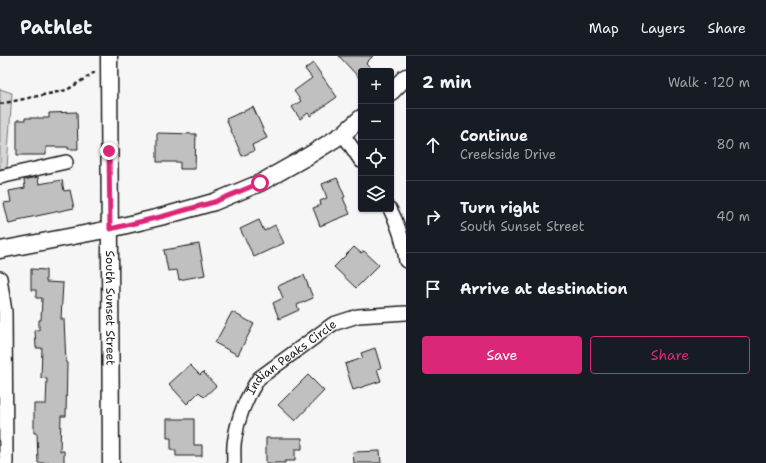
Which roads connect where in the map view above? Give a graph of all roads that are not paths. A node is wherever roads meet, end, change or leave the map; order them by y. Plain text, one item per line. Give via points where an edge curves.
1 (109, 56) edge
2 (406, 77) edge
3 (394, 89) edge
4 (358, 121) edge
5 (343, 134) junction
6 (358, 156) edge
7 (66, 162) dead end
8 (0, 178) edge
9 (392, 212) edge
10 (110, 229) junction
11 (0, 250) edge
12 (406, 261) edge
13 (0, 278) edge
14 (406, 313) edge
15 (3, 417) edge
16 (6, 463) edge
17 (112, 463) edge
18 (234, 463) edge

1 - 10 street, South Sunset Street
2 - 3 street
4 - 5 street
5 - 6 street
5 - 10 street via 260,183 214,202
7 - 8 street
9 - 12 street
10 - 11 street
10 - 17 street, South Sunset Street
13 - 15 street via 5,312
14 - 18 street, Indian Peaks Circle via 358,316 333,324 259,378 241,410 234,438
15 - 16 street

